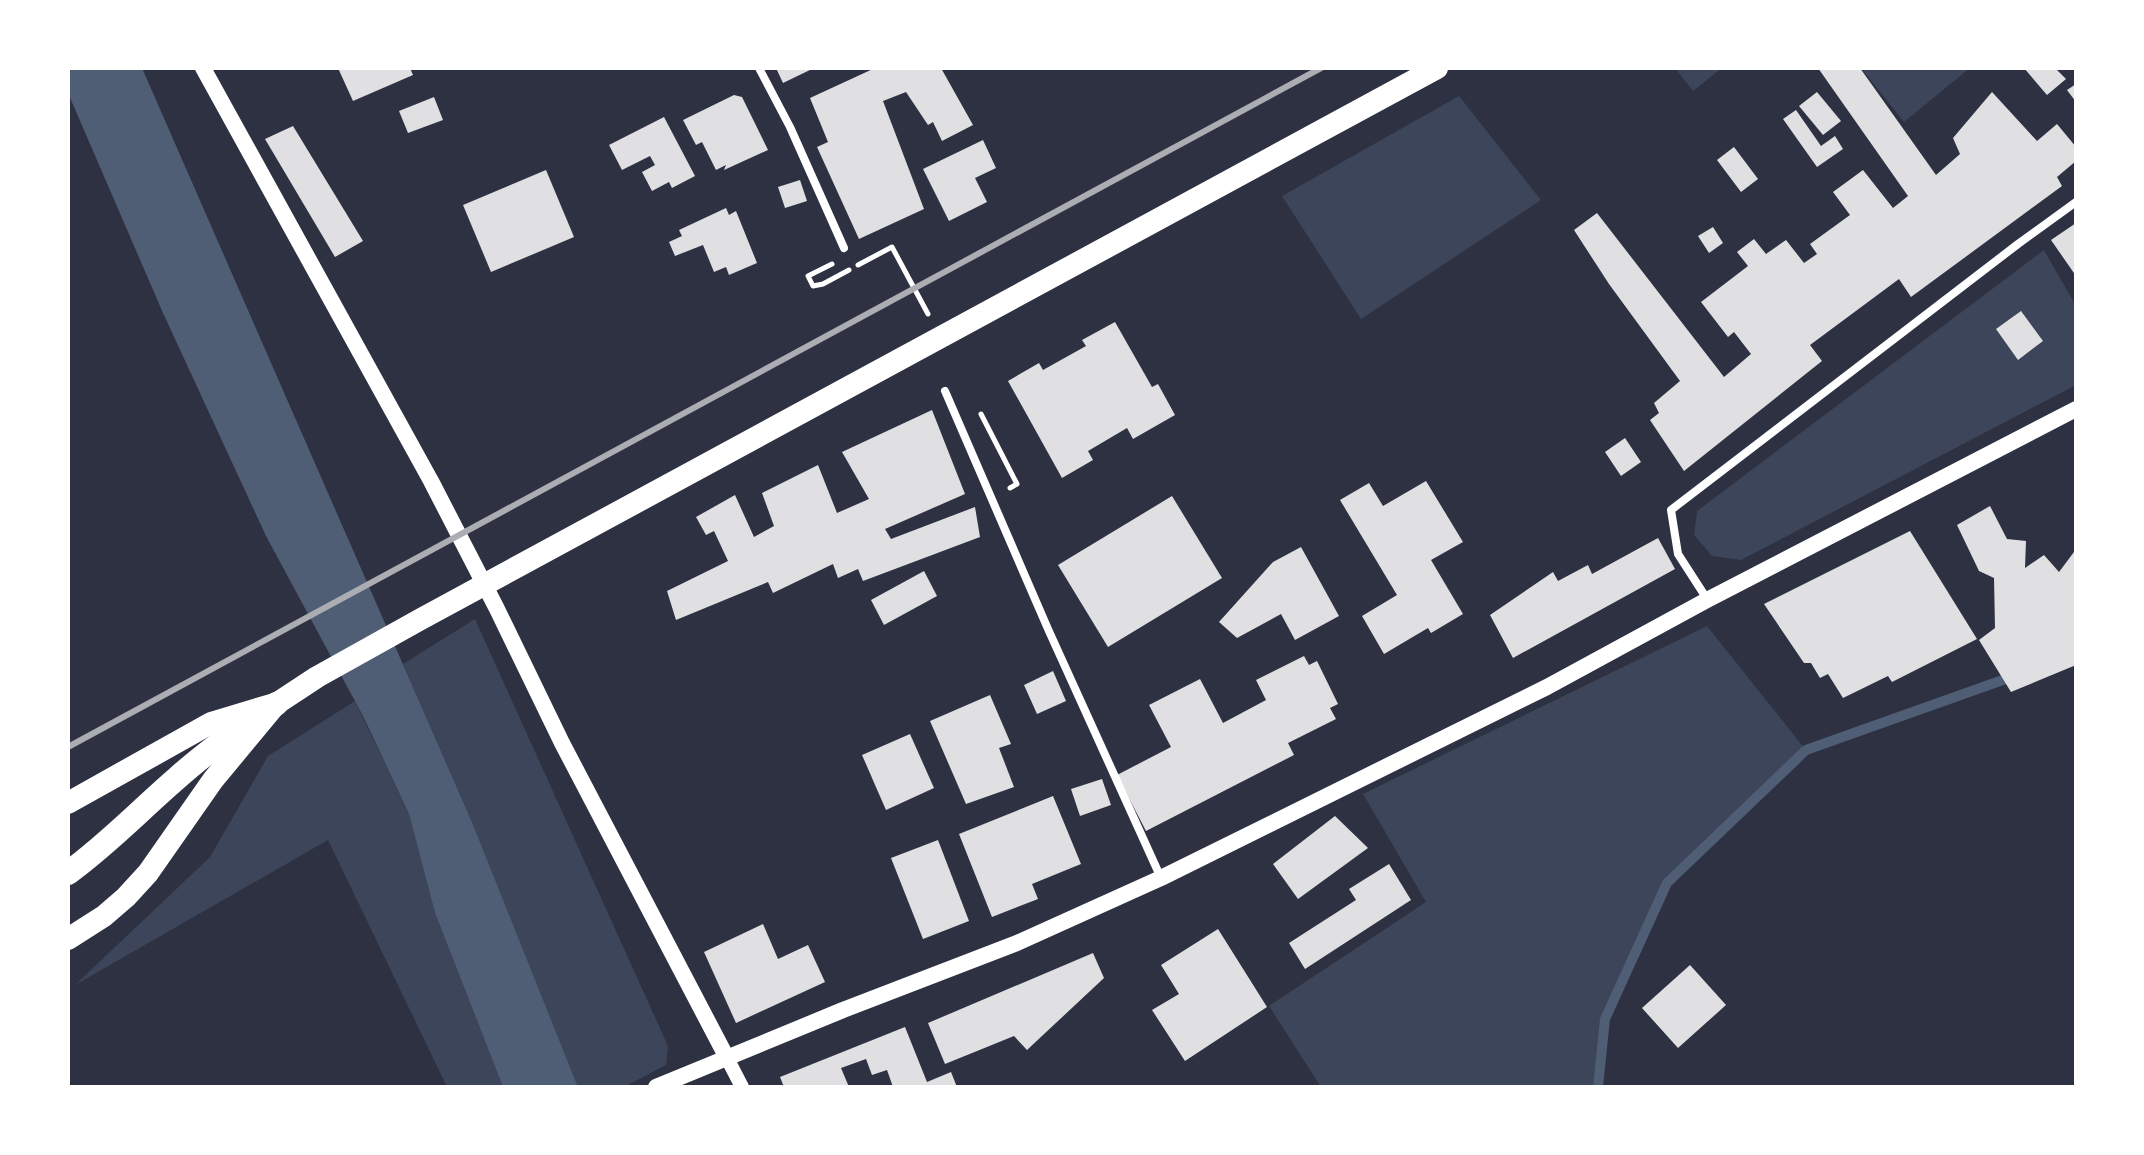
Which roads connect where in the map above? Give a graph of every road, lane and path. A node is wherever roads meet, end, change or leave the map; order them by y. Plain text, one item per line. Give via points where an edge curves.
1 (203, 68) edge
2 (759, 68) edge
3 (1437, 68) edge
4 (2076, 202) edge
5 (892, 247) dead end
6 (844, 248) joint
7 (823, 284) dead end
8 (928, 315) dead end
9 (945, 391) dead end
10 (2076, 409) edge
11 (1707, 600) junction
12 (276, 704) junction
13 (68, 803) edge
14 (68, 873) edge
15 (1161, 878) junction
16 (68, 939) edge
17 (727, 1058) junction
18 (662, 1084) edge
19 (742, 1087) edge

1 - 17 main road via 431,481
2 - 6 street
3 - 12 highway via 421,619
4 - 11 street via 1671,510 1678,554
5 - 8 path
6 - 7 path via 848,256 808,276 813,286
9 - 15 street
10 - 11 main road
11 - 15 main road via 1547,687
12 - 13 highway via 211,723
12 - 14 highway via 223,740
12 - 16 highway via 213,780 148,873 104,916
15 - 17 main road via 1017,943
17 - 18 main road
17 - 19 street

